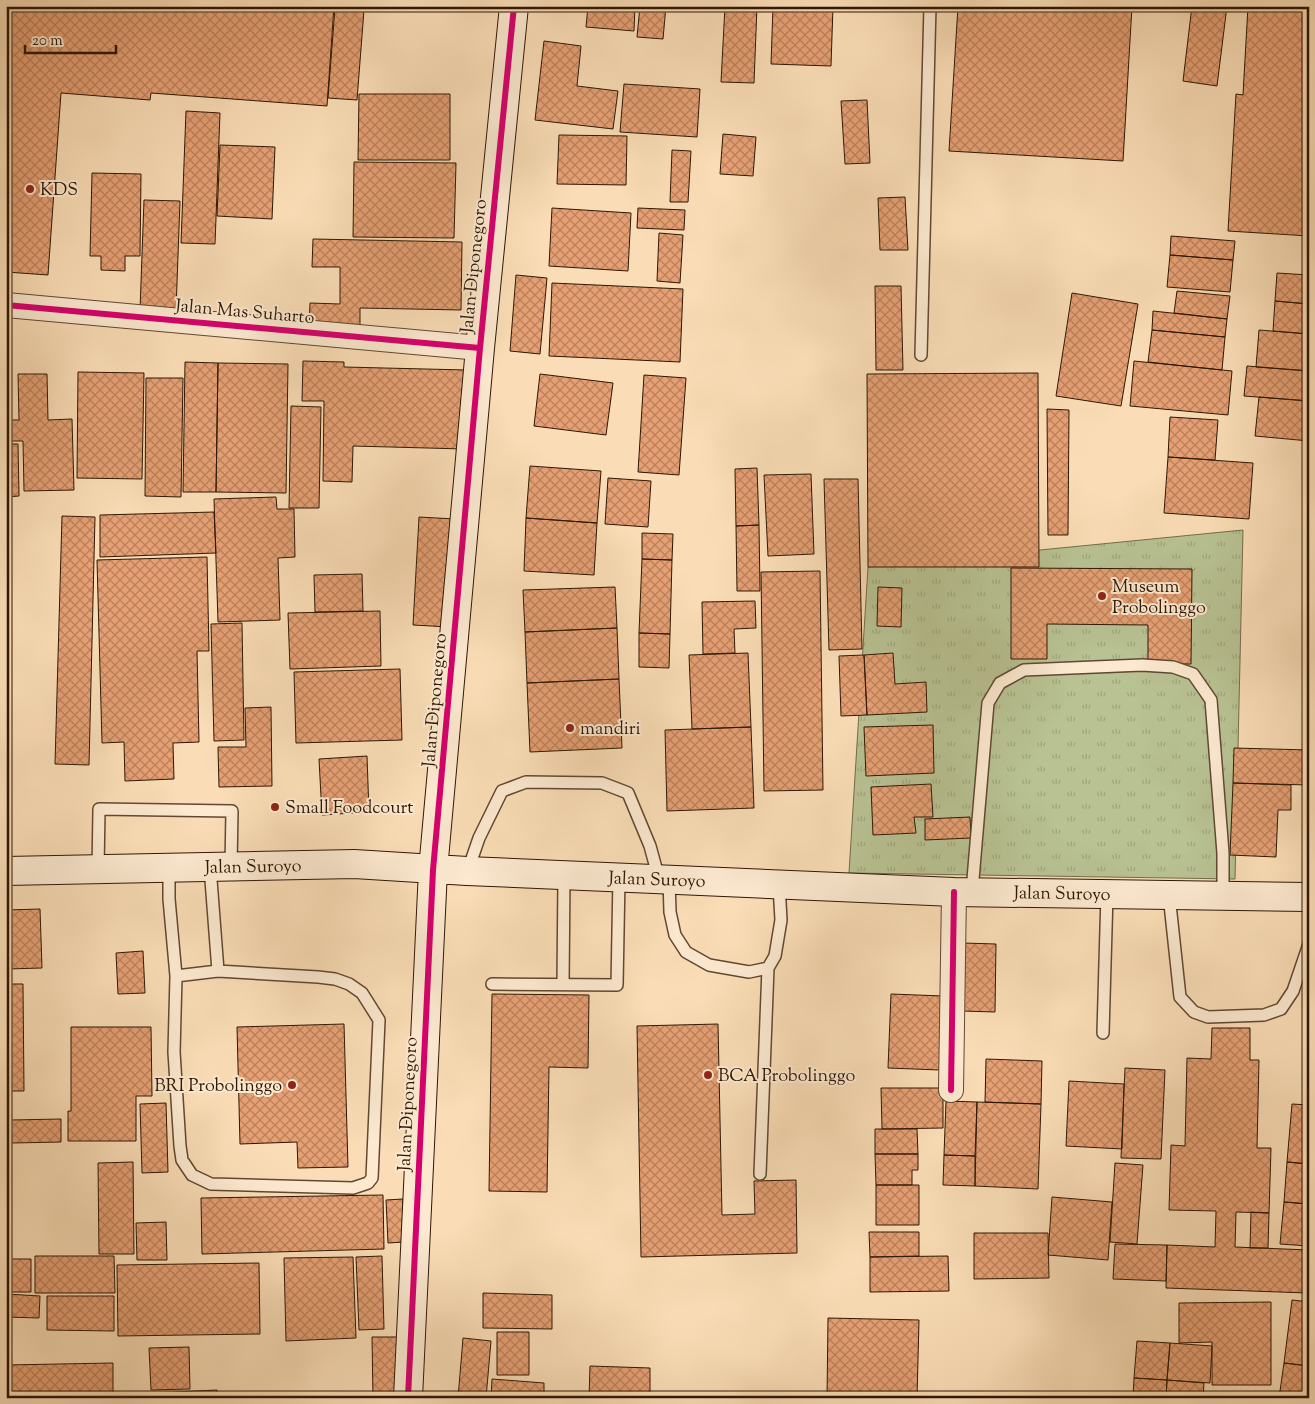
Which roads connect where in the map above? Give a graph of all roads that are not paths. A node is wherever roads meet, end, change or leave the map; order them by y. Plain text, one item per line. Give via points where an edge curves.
1 (514, 6) edge
2 (930, 6) edge
3 (6, 305) edge
4 (480, 348) junction
5 (921, 355) dead end
6 (221, 866) junction
7 (168, 868) junction
8 (98, 869) junction
9 (434, 870) junction
10 (6, 871) edge
11 (467, 871) junction
12 (564, 875) junction
13 (619, 878) junction
14 (664, 879) junction
15 (780, 884) junction
16 (963, 892) junction
17 (1108, 894) junction
18 (1168, 895) junction
19 (1223, 896) junction
20 (1309, 897) edge
21 (1309, 944) edge
22 (768, 968) junction
23 (218, 971) junction
24 (176, 976) junction
25 (492, 984) dead end
26 (563, 984) junction
27 (1102, 1033) dead end
28 (951, 1090) dead end
29 (760, 1174) dead end
30 (408, 1398) edge

1 - 4 street, Jalan Diponegoro
2 - 5 lane
3 - 4 street, Jalan Mas Suharto
4 - 9 street, Jalan Diponegoro
6 - 7 street, Jalan Suroyo
6 - 8 lane via 232,811 99,809
6 - 9 street, Jalan Suroyo via 354,864
6 - 23 lane
7 - 8 street, Jalan Suroyo
7 - 24 lane
8 - 10 street, Jalan Suroyo
9 - 11 street, Jalan Suroyo
9 - 30 street, Jalan Diponegoro
11 - 12 street, Jalan Suroyo
11 - 14 lane via 502,791 526,782 602,784 628,793
12 - 13 street, Jalan Suroyo
12 - 26 lane
13 - 14 street, Jalan Suroyo
13 - 26 lane via 616,985
14 - 15 street, Jalan Suroyo
14 - 22 lane via 675,935 686,952 709,965 749,972
15 - 16 street, Jalan Suroyo
15 - 22 lane via 781,920 775,956
16 - 17 street, Jalan Suroyo
16 - 19 lane via 988,703 1000,683 1024,670 1142,665 1173,667 1193,674 1211,700 1223,853
16 - 28 street
17 - 18 street, Jalan Suroyo
17 - 27 lane
18 - 19 street, Jalan Suroyo
18 - 21 lane via 1180,997 1194,1012 1208,1017 1264,1015 1281,1009 1293,991
19 - 20 street, Jalan Suroyo
22 - 29 lane
23 - 24 lane
23 - 24 lane via 335,979 362,993 379,1020 372,1178 368,1183 353,1188 211,1184 192,1175 182,1160 180,1146 174,1052
25 - 26 lane

